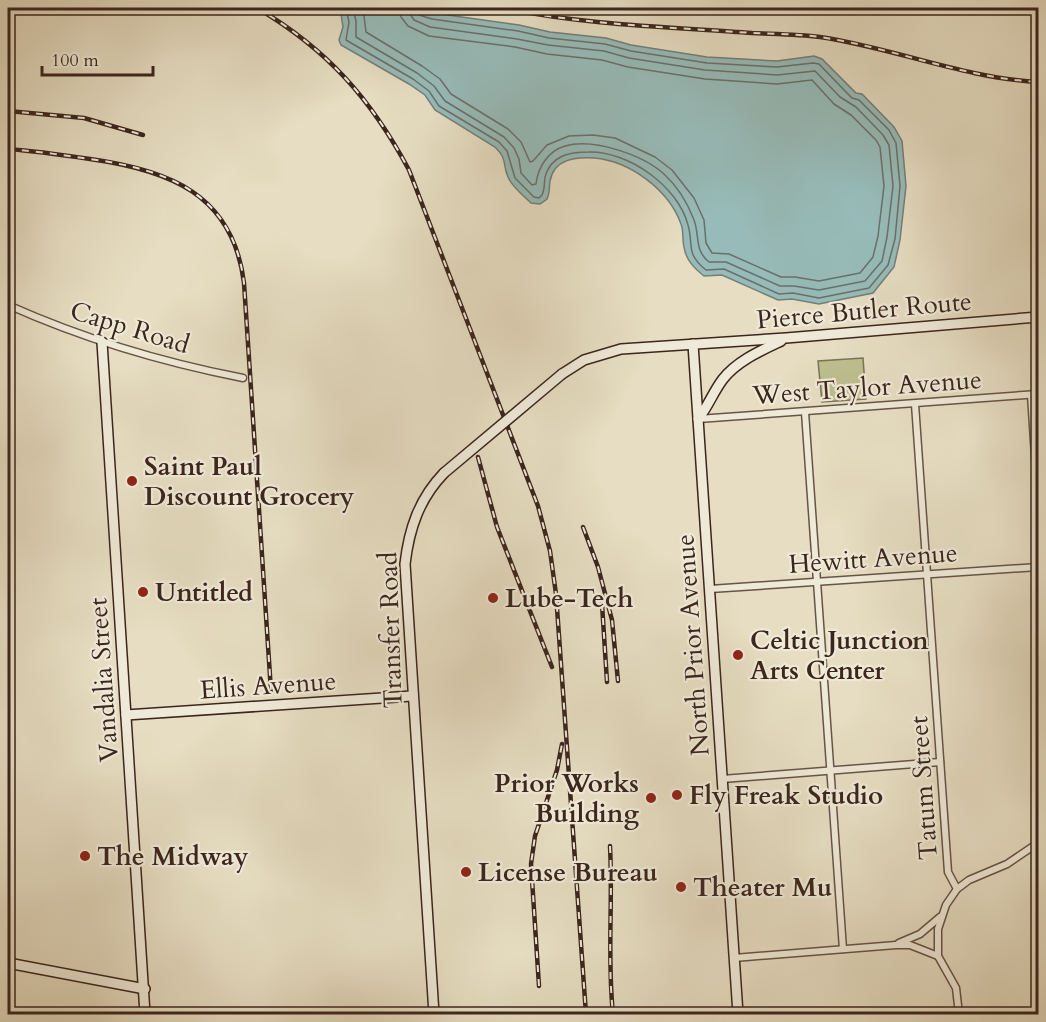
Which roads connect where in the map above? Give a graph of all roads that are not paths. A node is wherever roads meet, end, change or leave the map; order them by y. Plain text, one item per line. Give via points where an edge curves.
1 (8, 305) edge
2 (1038, 317) edge
3 (786, 338) junction
4 (102, 342) junction
5 (693, 344) junction
6 (243, 378) dead end
7 (1038, 394) edge
8 (1031, 395) junction
9 (915, 404) junction
10 (805, 412) junction
11 (698, 419) junction
12 (1038, 503) edge
13 (1038, 567) edge
14 (926, 574) junction
15 (817, 581) junction
16 (710, 589) junction
17 (412, 696) junction
18 (126, 715) junction
19 (940, 762) junction
20 (831, 771) junction
21 (722, 779) junction
22 (1038, 843) edge
23 (957, 889) junction
24 (940, 917) junction
25 (896, 945) junction
26 (843, 949) junction
27 (938, 956) junction
28 (734, 958) junction
29 (8, 963) edge
30 (145, 989) junction
31 (146, 1014) edge
32 (434, 1014) edge
33 (738, 1014) edge
34 (959, 1014) edge

1 - 4 street, Capp Road
2 - 3 street, Pierce Butler Route
3 - 5 street, Pierce Butler Route
3 - 11 street via 739,364 724,378
4 - 6 street, Capp Road
4 - 18 street, Vandalia Street
5 - 11 street, North Prior Avenue
5 - 17 street, Transfer Road, bridge via 609,351 584,360 562,374 429,490 412,524 404,581
7 - 8 street, West Taylor Avenue
8 - 9 street, West Taylor Avenue
8 - 12 street
9 - 10 street, West Taylor Avenue
9 - 14 street, Tatum Street
10 - 11 street, West Taylor Avenue
10 - 15 street
11 - 16 street, North Prior Avenue
13 - 14 street, Hewitt Avenue
14 - 15 street, Hewitt Avenue
14 - 19 street, Tatum Street
15 - 16 street, Hewitt Avenue
15 - 20 street
16 - 21 street, North Prior Avenue
17 - 18 street, Ellis Avenue
17 - 32 street, Transfer Road
18 - 30 street, Vandalia Street
19 - 20 street
19 - 23 street, Tatum Street via 948,872
20 - 21 street
20 - 26 street
21 - 28 street, North Prior Avenue
22 - 23 street
23 - 24 street, Tatum Street
24 - 25 street
24 - 27 street, Tatum Street
25 - 26 street
25 - 27 street via 910,945
26 - 28 street
27 - 34 street via 956,988
28 - 33 street, North Prior Avenue
29 - 30 street
30 - 31 street, Vandalia Street

